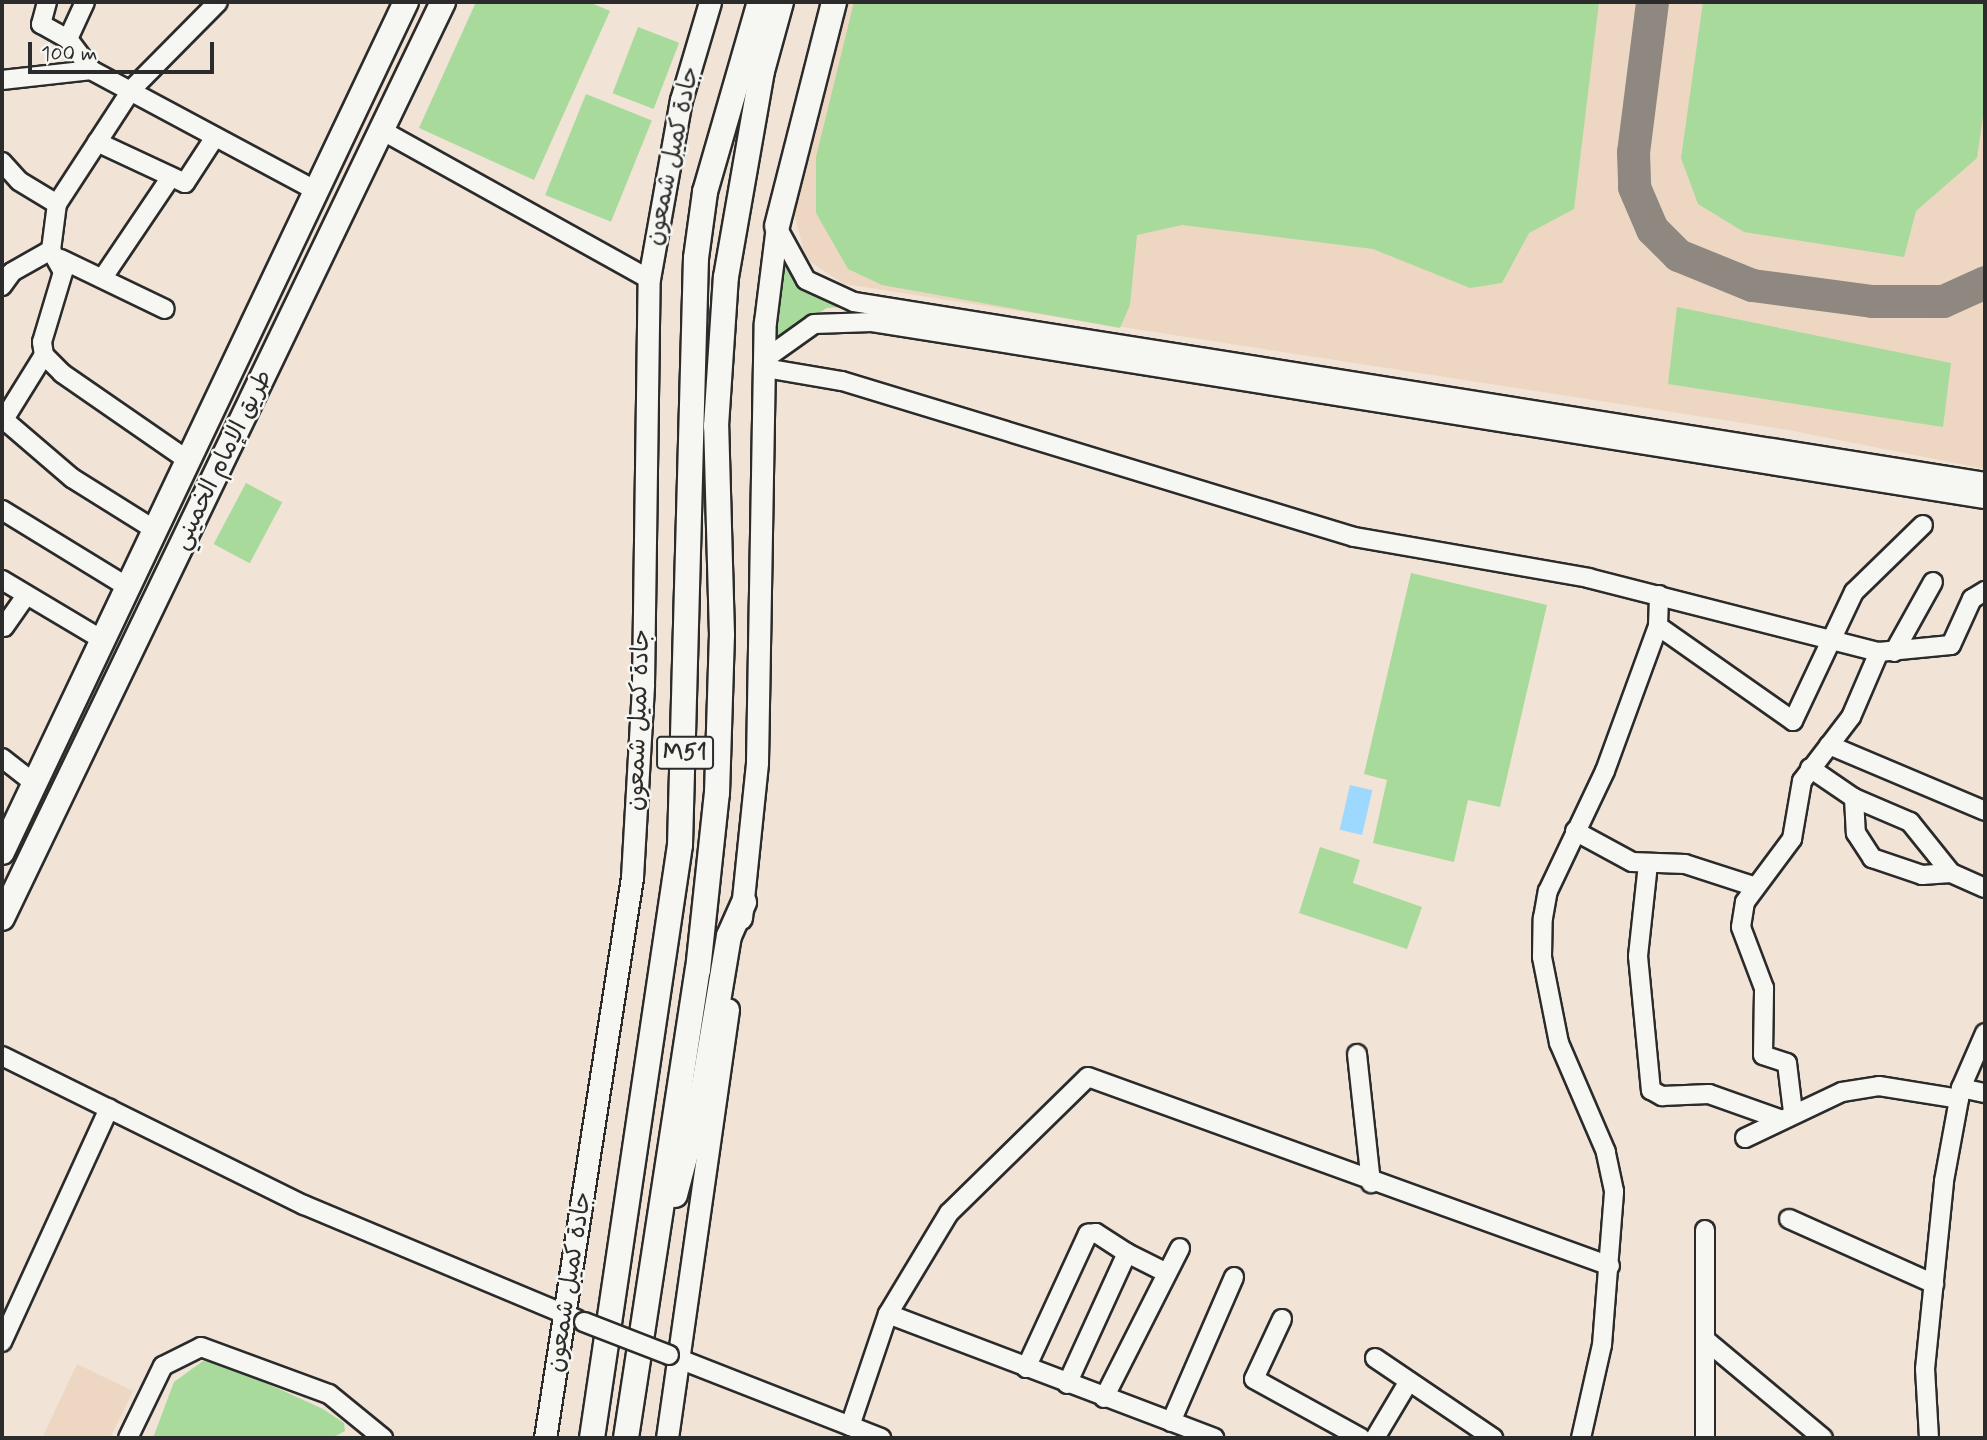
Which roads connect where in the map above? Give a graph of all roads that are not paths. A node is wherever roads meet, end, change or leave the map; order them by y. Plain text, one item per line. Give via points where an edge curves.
1 (47, 2) edge
2 (85, 2) edge
3 (218, 2) edge
4 (406, 2) edge
5 (443, 2) edge
6 (710, 2) edge
7 (746, 2) edge
8 (760, 2) edge
9 (781, 2) edge
10 (797, 2) edge
11 (834, 2) edge
12 (68, 39) junction
13 (750, 68) junction
14 (91, 70) junction
15 (2, 80) edge
16 (132, 89) junction
17 (383, 131) junction
18 (215, 137) junction
19 (97, 142) junction
20 (2, 162) edge
21 (170, 178) junction
22 (315, 190) junction
23 (57, 204) junction
24 (777, 226) junction
25 (56, 255) junction
26 (5, 274) edge
27 (104, 276) junction
28 (649, 279) junction
29 (165, 309) dead end
30 (44, 355) junction
31 (765, 363) junction
32 (222, 390) junction
33 (251, 404) junction
34 (3, 419) edge
35 (189, 454) junction
36 (223, 462) junction
37 (1985, 482) edge
38 (1985, 499) edge
39 (2, 510) edge
40 (1923, 525) dead end
41 (152, 528) junction
42 (2, 580) edge
43 (1933, 582) dead end
44 (126, 586) junction
45 (1985, 591) edge
46 (26, 595) junction
47 (1659, 595) junction
48 (1658, 626) junction
49 (4, 627) dead end
50 (101, 639) junction
51 (1834, 641) junction
52 (1886, 652) junction
53 (1829, 745) junction
54 (2, 758) edge
55 (1810, 768) junction
56 (33, 782) junction
57 (1854, 798) junction
58 (1985, 811) edge
59 (1576, 831) junction
60 (7, 834) edge
61 (2, 852) edge
62 (1648, 864) junction
63 (1951, 873) junction
64 (1753, 886) junction
65 (1985, 888) edge
66 (744, 902) junction
67 (2, 918) edge
68 (1985, 1033) edge
69 (1357, 1054) dead end
70 (2, 1056) edge
71 (2, 1069) edge
72 (1985, 1093) edge
73 (1960, 1094) junction
74 (107, 1113) junction
75 (1787, 1116) junction
76 (1745, 1138) dead end
77 (1371, 1183) junction
78 (1789, 1219) dead end
79 (661, 1224) junction
80 (1705, 1230) dead end
81 (1180, 1248) dead end
82 (1127, 1253) junction
83 (1609, 1266) junction
84 (1165, 1272) junction
85 (1234, 1277) dead end
86 (1934, 1284) junction
87 (888, 1314) junction
88 (1282, 1319) dead end
89 (573, 1322) junction
90 (2, 1342) edge
91 (1708, 1342) junction
92 (1374, 1358) dead end
93 (673, 1361) junction
94 (1026, 1367) junction
95 (1409, 1381) junction
96 (1068, 1384) junction
97 (1104, 1398) junction
98 (1171, 1422) junction
99 (850, 1426) junction
100 (128, 1438) edge
101 (383, 1438) edge
102 (545, 1438) edge
103 (592, 1438) edge
104 (626, 1438) edge
105 (667, 1438) edge
106 (881, 1438) edge
107 (1214, 1438) edge
108 (1361, 1438) edge
109 (1375, 1438) edge
110 (1493, 1438) edge
111 (1581, 1438) edge
112 (1705, 1438) edge
113 (1823, 1438) edge
114 (1929, 1438) edge

1 - 12 street via 41,24
2 - 12 street
3 - 16 street
4 - 22 highway, طريق الإمام الخميني
5 - 17 highway, طريق الإمام الخميني
6 - 28 main road, جادة كميل شمعون via 681,100
7 - 13 highway
8 - 13 highway, M51
9 - 13 highway, M51
10 - 13 highway
11 - 24 highway
12 - 14 street
13 - 79 highway, M51 via 719,350 717,793
13 - 103 highway, جادة كميل شمعون / M51 via 705,191 696,258 680,845
14 - 15 street
14 - 16 street
16 - 18 street
16 - 19 street
17 - 28 street
17 - 33 highway, طريق الإمام الخميني
18 - 21 street via 189,182
18 - 22 street
19 - 21 street
19 - 23 street
20 - 23 street via 19,181
21 - 27 street
22 - 32 highway, طريق الإمام الخميني
23 - 25 street
24 - 31 main road
24 - 37 street via 806,280 854,302
25 - 26 street
25 - 27 street
25 - 30 street
27 - 29 street
28 - 89 main road, جادة كميل شمعون via 643,684 632,877
30 - 34 street
30 - 35 street
31 - 38 street via 814,324 873,322
31 - 47 street via 842,381 1367,540
31 - 66 main road via 762,639
32 - 33 highway via 225,414 235,416
32 - 35 highway, طريق الإمام الخميني
33 - 36 highway, طريق الإمام الخميني
34 - 41 street via 72,478
35 - 36 highway via 215,439
35 - 41 highway, طريق الإمام الخميني
36 - 67 highway, طريق الإمام الخميني
39 - 44 street
40 - 51 street via 1867,575 1840,615
41 - 44 highway, طريق الإمام الخميني
42 - 46 street
43 - 52 street
44 - 50 highway, طريق الإمام الخميني
45 - 52 street via 1972,599 1951,645
46 - 49 street
46 - 50 street
47 - 48 street
47 - 51 street
48 - 51 street via 1793,722
48 - 59 street via 1605,771
50 - 56 highway, طريق الإمام الخميني
51 - 52 street
52 - 53 street via 1851,717
53 - 55 street
53 - 58 street
54 - 56 street
55 - 57 street
55 - 64 street via 1796,802 1792,839
56 - 60 highway, طريق الإمام الخميني
57 - 63 street via 1924,833
57 - 63 street via 1856,832 1872,858 1922,875
59 - 62 street
59 - 83 street via 1548,891 1542,957 1563,1056 1612,1168
60 - 61 highway, طريق الإمام الخميني
62 - 64 street via 1685,864
62 - 75 street via 1638,956 1651,1090 1662,1096 1709,1094
63 - 65 street
64 - 75 street via 1741,927 1764,988 1762,1051 1787,1063
66 - 79 highway via 727,947 688,1156
66 - 93 main road
68 - 73 street
69 - 77 street
70 - 74 street
71 - 74 street
72 - 73 street
73 - 75 street via 1879,1086
73 - 86 street
74 - 89 street via 302,1213
74 - 90 street
75 - 76 street
77 - 83 street
77 - 87 street via 1088,1077 949,1213
78 - 86 street
79 - 104 highway, M51
80 - 91 street
81 - 84 street
82 - 84 street
82 - 94 street via 1088,1234
82 - 96 street
83 - 111 street via 1602,1345
84 - 97 street
85 - 98 street
86 - 114 street via 1925,1369
87 - 94 street
87 - 99 street
88 - 108 street via 1254,1379
89 - 93 street
89 - 102 main road, جادة كميل شمعون
91 - 112 street
91 - 113 street
92 - 95 street
93 - 99 street
93 - 105 main road
94 - 96 street
95 - 109 street
95 - 110 street
96 - 97 street
97 - 98 street
98 - 107 street
99 - 106 street
100 - 101 street via 163,1366 201,1347 329,1394

